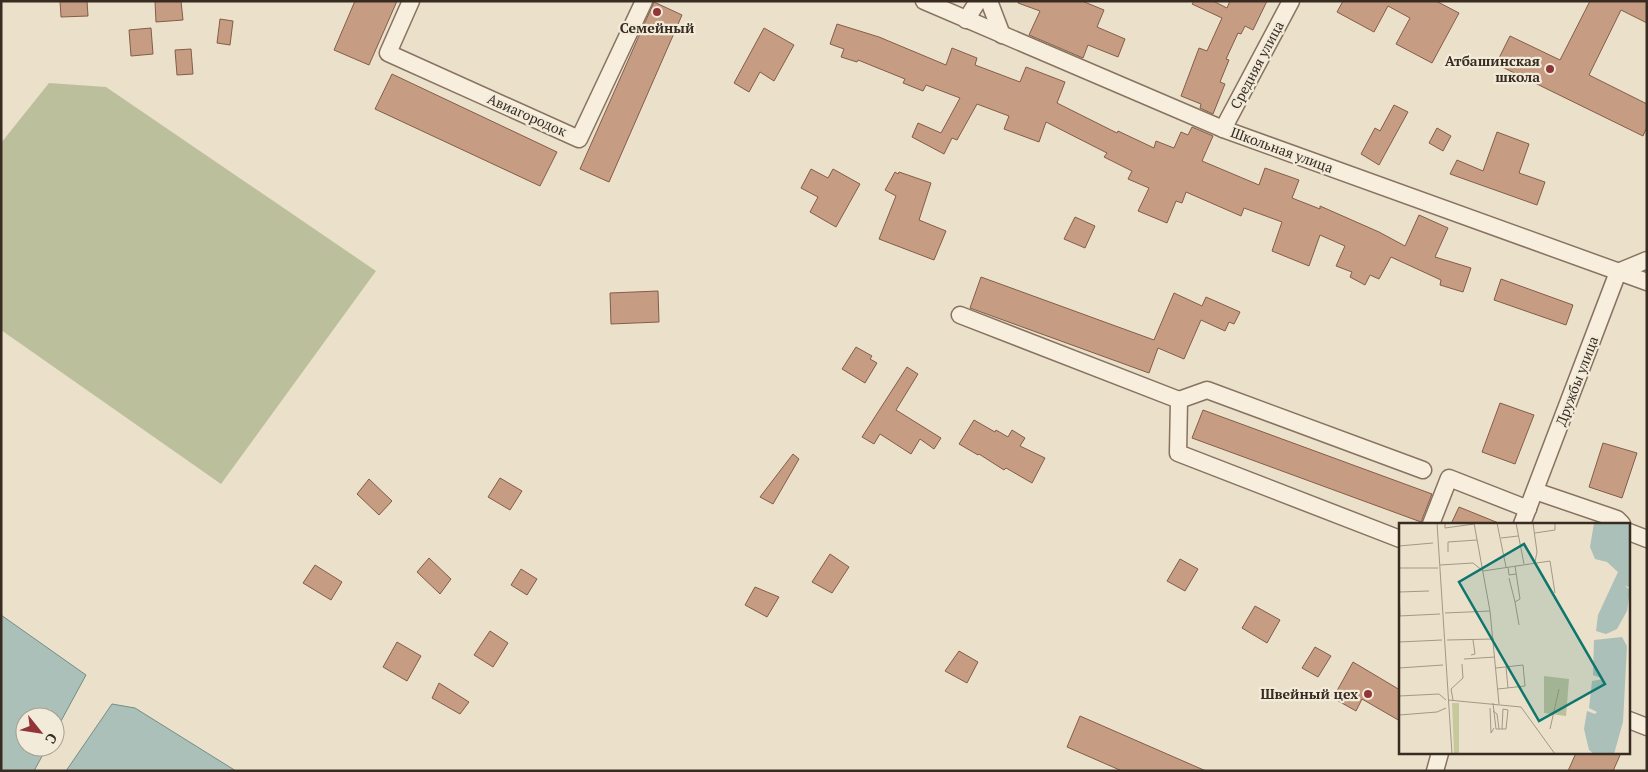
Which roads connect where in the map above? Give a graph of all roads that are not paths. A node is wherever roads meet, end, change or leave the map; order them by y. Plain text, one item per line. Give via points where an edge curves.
1 (412, 1) edge
2 (644, 1) edge
3 (924, 1) edge
4 (978, 1) edge
5 (989, 1) edge
6 (1291, 1) edge
7 (966, 20) junction
8 (1002, 35) junction
9 (1223, 129) junction
10 (1647, 260) edge
11 (1618, 272) junction
12 (1647, 282) edge
13 (960, 315) dead end
14 (1179, 400) junction
15 (1423, 470) dead end
16 (1535, 491) junction
17 (1528, 509) junction
18 (1431, 523) edge
19 (1522, 523) edge
20 (1621, 523) edge
21 (1630, 532) edge
22 (1399, 539) edge
23 (1647, 539) edge
24 (1630, 720) edge
25 (1647, 727) edge
26 (1440, 754) edge
27 (1435, 771) edge

1 - 2 street, Авиагородок via 388,53 579,139
3 - 7 street, Школьная улица
4 - 7 street
5 - 8 street
6 - 9 street, Средняя улица
7 - 8 street, Школьная улица
8 - 9 street, Школьная улица
9 - 11 street, Школьная улица
10 - 11 street
11 - 12 street, Школьная улица
11 - 16 street, Дружбы улица
13 - 14 street
14 - 15 street via 1207,390
14 - 22 street via 1178,453
16 - 17 street, Дружбы улица
16 - 20 street
17 - 18 street via 1449,478
17 - 19 street, Дружбы улица
21 - 23 street
24 - 25 street
26 - 27 street

